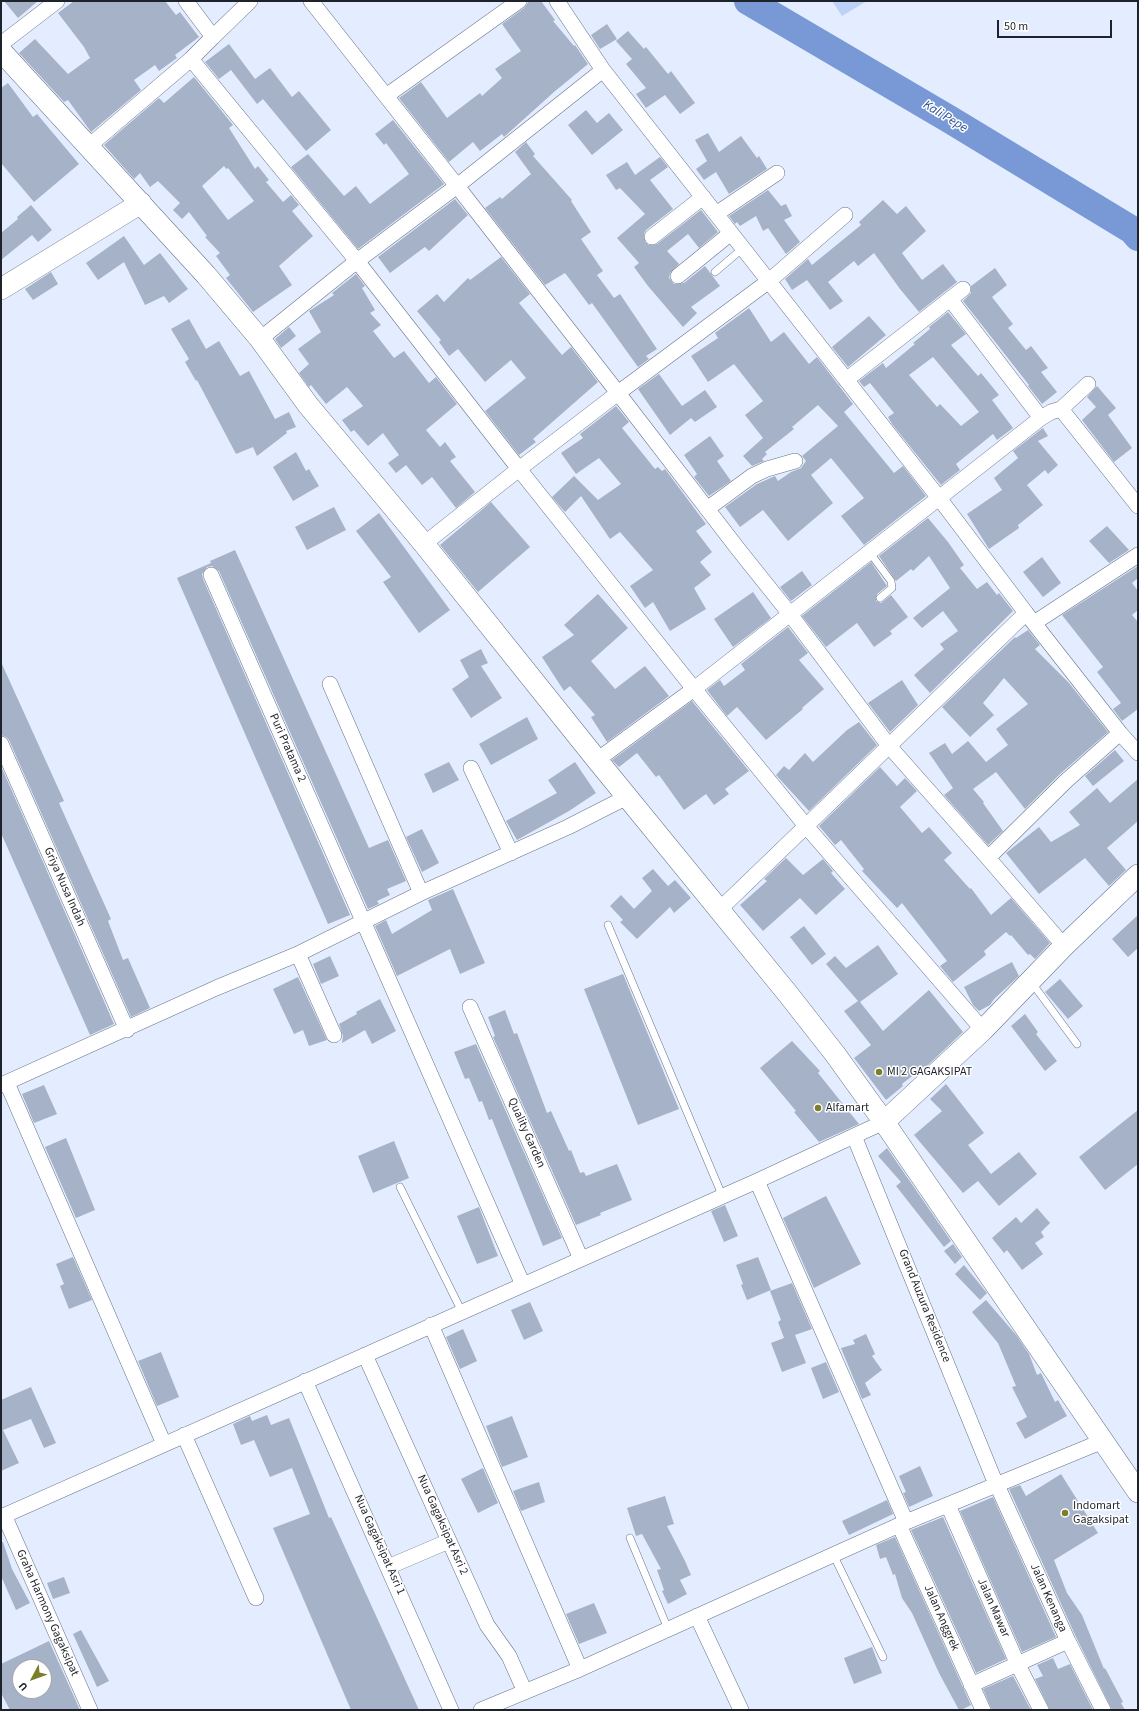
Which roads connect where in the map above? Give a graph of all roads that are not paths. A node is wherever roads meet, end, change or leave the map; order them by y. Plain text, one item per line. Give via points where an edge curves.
1 (186, 1) edge
2 (250, 1) edge
3 (311, 1) edge
4 (519, 1) edge
5 (557, 1) edge
6 (48, 4) edge
7 (213, 37) junction
8 (1, 44) edge
9 (1, 51) edge
10 (191, 59) junction
11 (603, 70) junction
12 (386, 96) junction
13 (89, 146) junction
14 (777, 173) dead end
15 (457, 186) junction
16 (703, 197) junction
17 (141, 203) junction
18 (716, 214) junction
19 (845, 215) dead end
20 (731, 233) junction
21 (652, 237) dead end
22 (742, 249) junction
23 (357, 261) junction
24 (715, 272) dead end
25 (678, 276) dead end
26 (769, 281) junction
27 (1, 289) edge
28 (963, 289) dead end
29 (950, 299) junction
30 (260, 339) junction
31 (846, 380) junction
32 (1088, 384) dead end
33 (618, 394) junction
34 (1061, 409) junction
35 (1041, 418) junction
36 (795, 461) dead end
37 (519, 469) junction
38 (939, 498) junction
39 (1138, 506) edge
40 (706, 509) junction
41 (424, 544) junction
42 (870, 553) junction
43 (1138, 555) edge
44 (211, 574) dead end
45 (880, 598) dead end
46 (790, 614) junction
47 (1030, 618) junction
48 (330, 684) dead end
49 (694, 689) junction
50 (1120, 733) junction
51 (1, 744) edge
52 (889, 746) junction
53 (1138, 753) edge
54 (597, 760) junction
55 (470, 768) dead end
56 (627, 797) junction
57 (806, 826) junction
58 (511, 853) junction
59 (988, 858) junction
60 (1138, 876) edge
61 (421, 893) junction
62 (719, 910) junction
63 (363, 922) junction
64 (608, 925) dead end
65 (1064, 946) junction
66 (298, 954) junction
67 (1031, 981) junction
68 (470, 1007) dead end
69 (127, 1030) junction
70 (983, 1030) junction
71 (334, 1035) dead end
72 (1077, 1044) dead end
73 (4, 1084) edge
74 (884, 1122) junction
75 (854, 1136) junction
76 (756, 1181) junction
77 (400, 1186) dead end
78 (722, 1195) junction
79 (581, 1259) junction
80 (523, 1285) junction
81 (462, 1312) junction
82 (431, 1326) junction
83 (365, 1355) junction
84 (305, 1381) junction
85 (184, 1435) junction
86 (1103, 1441) junction
87 (164, 1444) junction
88 (995, 1481) junction
89 (1135, 1483) edge
90 (948, 1505) junction
91 (3, 1516) edge
92 (902, 1523) junction
93 (630, 1538) dead end
94 (449, 1541) junction
95 (833, 1554) junction
96 (388, 1567) junction
97 (256, 1598) dead end
98 (697, 1616) junction
99 (668, 1629) junction
100 (1068, 1641) junction
101 (883, 1657) dead end
102 (1018, 1665) junction
103 (580, 1669) junction
104 (971, 1685) junction
105 (525, 1692) junction
106 (90, 1710) edge
107 (451, 1710) edge
108 (481, 1710) edge
109 (741, 1710) edge
110 (983, 1710) edge
111 (1041, 1710) edge
112 (1103, 1710) edge

1 - 7 street
2 - 7 street
3 - 12 street
4 - 12 street
5 - 11 street
6 - 8 street
7 - 10 street
9 - 13 main road
10 - 13 street
10 - 23 street
11 - 15 street
11 - 16 street
12 - 15 street
13 - 17 main road
14 - 18 street
15 - 23 street
15 - 33 street
16 - 18 street
16 - 21 street
17 - 27 main road
17 - 30 main road
18 - 20 street
19 - 26 street
20 - 22 street
20 - 25 street
22 - 24 lane
22 - 26 street
23 - 30 street
23 - 37 street
26 - 31 street
26 - 33 street
28 - 29 street
29 - 31 street
29 - 35 street
30 - 41 main road via 308,405
31 - 38 street
32 - 34 street
33 - 37 street
33 - 40 street
34 - 35 street
34 - 39 street
35 - 38 street
36 - 40 street via 752,476
37 - 41 street
37 - 49 street
38 - 42 street
38 - 47 street
40 - 46 street
41 - 54 main road
42 - 45 lane via 891,581 892,588
42 - 46 street
43 - 47 street
44 - 63 street, Puri Pratama 2
46 - 49 street
46 - 52 street
47 - 50 street
47 - 52 street
48 - 61 street
49 - 54 street
49 - 57 street
50 - 53 street
50 - 59 street via 1066,781
51 - 69 street, Griya Nusa Indah
52 - 57 street
52 - 59 street
54 - 56 main road
55 - 58 street
56 - 58 street
56 - 62 main road
57 - 62 street
57 - 70 street
58 - 61 street
59 - 65 street
60 - 65 main road
61 - 63 street
62 - 74 main road via 830,1048
63 - 66 street
63 - 80 street, Puri Pratama 2
64 - 78 lane
65 - 67 main road
66 - 69 street via 216,988
66 - 71 street
67 - 70 main road
67 - 72 lane
68 - 79 street, Quality Garden
69 - 73 street
70 - 74 main road
73 - 87 street
74 - 75 street
74 - 86 main road
75 - 76 street
75 - 88 street, Grand Auzura Residence
76 - 78 street
76 - 92 street, Jalan Anggrek
77 - 81 lane
78 - 79 street
79 - 80 street
80 - 81 street
81 - 82 street
82 - 83 street
82 - 103 street
83 - 84 street
83 - 94 street, Nua Gagaksipat Asri 2
84 - 85 street
84 - 96 street, Nua Gagaksipat Asri 1
85 - 87 street
85 - 97 street
86 - 88 street
86 - 89 main road
87 - 91 street
88 - 90 street
88 - 100 street, Jalan Kenanga
90 - 92 street
90 - 102 street, Jalan Mawar
91 - 106 street, Graha Harmony Gagaksipat
92 - 95 street
92 - 104 street, Jalan Anggrek
93 - 99 lane
94 - 96 street
94 - 105 street, Nua Gagaksipat Asri 2 via 488,1625 509,1656
95 - 98 street
95 - 101 lane
96 - 107 street, Nua Gagaksipat Asri 1
98 - 99 street
98 - 109 street
99 - 103 street
100 - 102 street
100 - 112 street, Jalan Kenanga
102 - 104 street
102 - 111 street, Jalan Mawar
103 - 105 street
104 - 110 street, Jalan Anggrek
105 - 108 street

